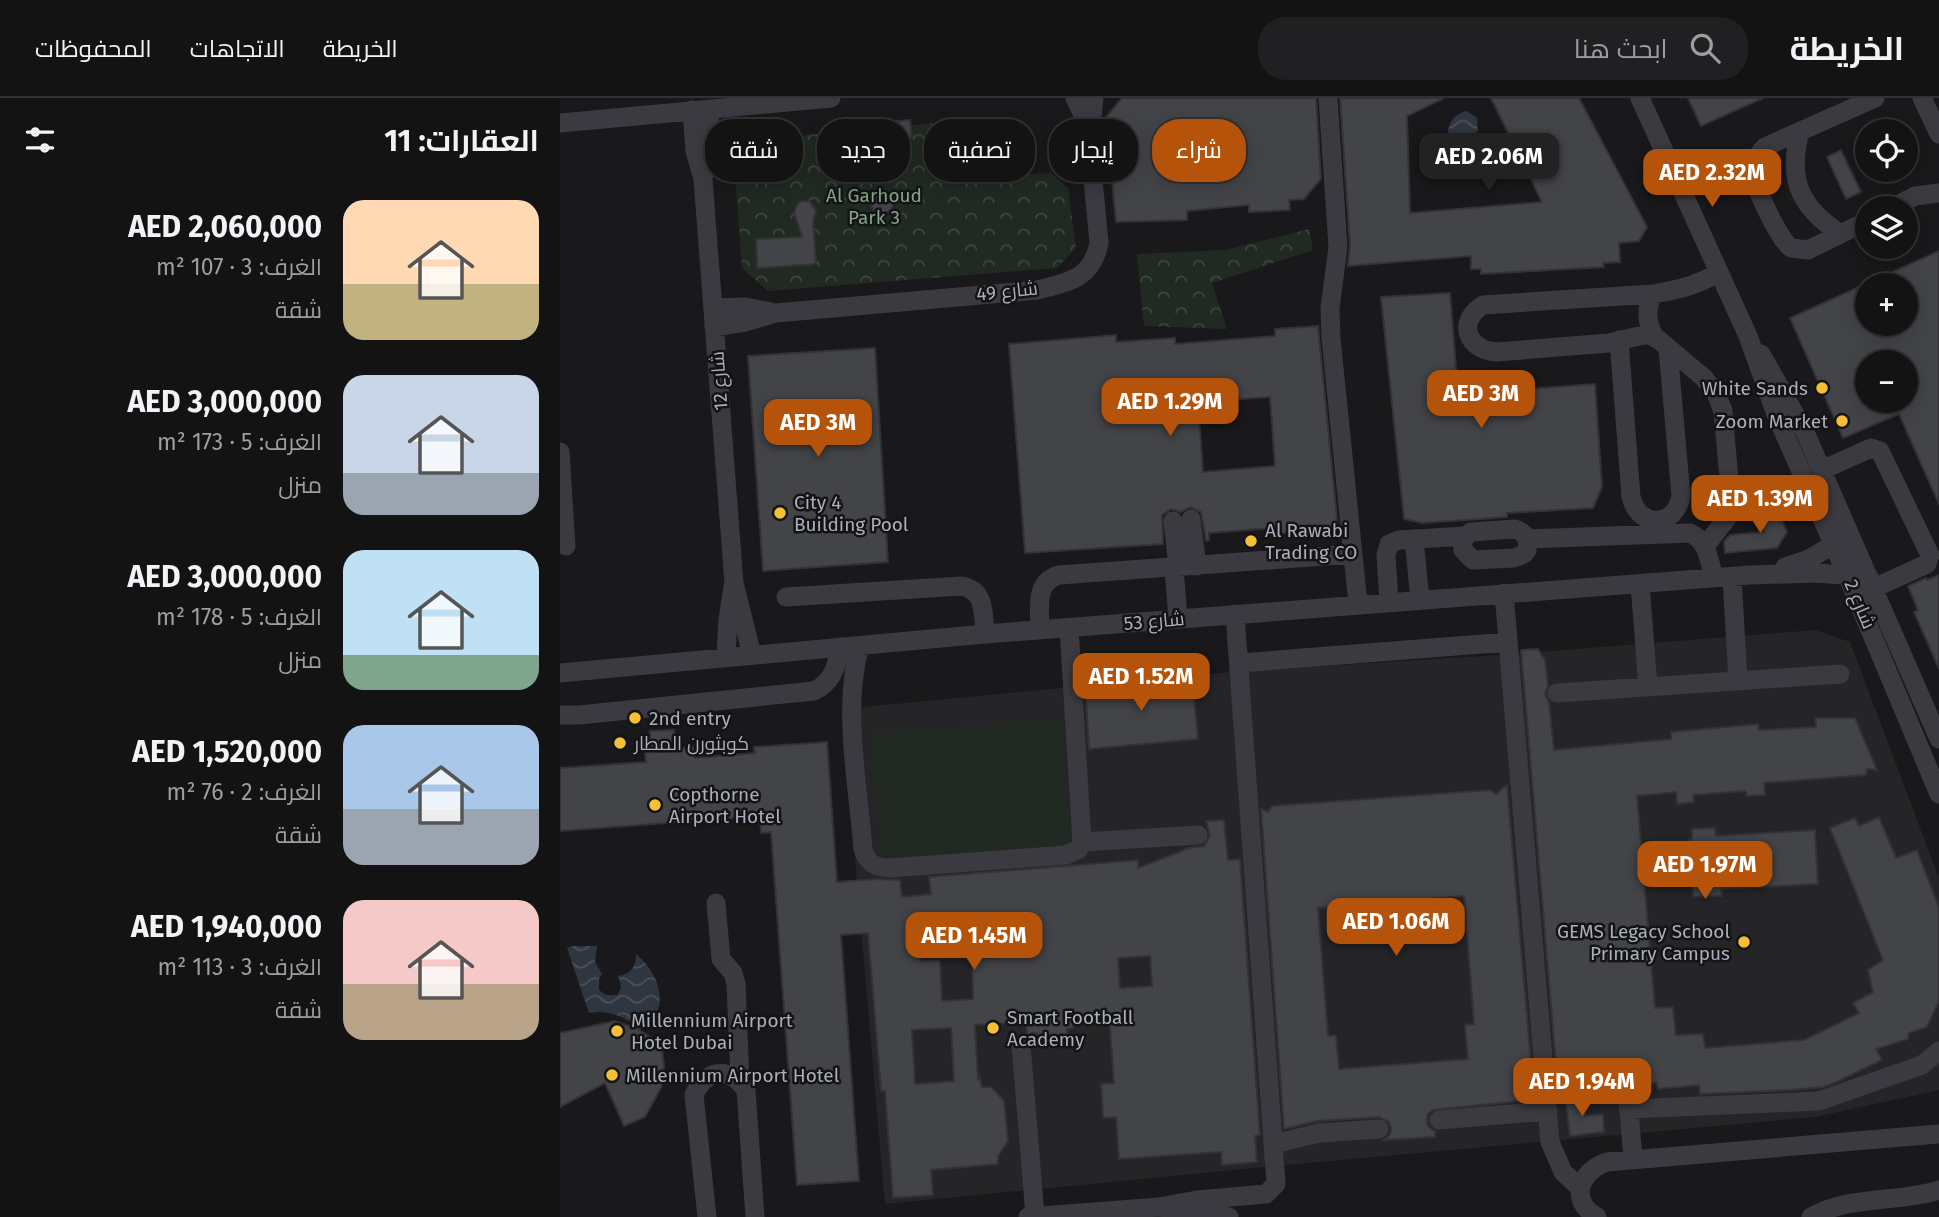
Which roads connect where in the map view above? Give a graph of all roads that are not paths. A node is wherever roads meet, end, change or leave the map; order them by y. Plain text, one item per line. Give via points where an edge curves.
1 (823, 98) edge
2 (831, 98) edge
3 (1075, 98) edge
4 (1094, 98) edge
5 (1328, 98) edge
6 (1640, 98) edge
7 (1875, 98) edge
8 (1922, 98) edge
9 (701, 110) junction
10 (1085, 119) edge
11 (1091, 119) edge
12 (560, 123) edge
13 (1800, 132) junction
14 (1939, 134) edge
15 (1093, 182) edge
16 (1939, 193) edge
17 (1915, 196) edge
18 (1855, 227) edge
19 (1841, 234) junction
20 (1719, 272) junction
21 (1653, 294) junction
22 (714, 317) junction
23 (1654, 336) junction
24 (1748, 336) junction
25 (1619, 340) junction
26 (1668, 349) junction
27 (560, 452) edge
28 (1822, 470) junction
29 (1851, 534) junction
30 (1466, 536) junction
31 (1414, 539) junction
32 (1527, 539) junction
33 (566, 546) dead end
34 (1705, 546) junction
35 (1835, 546) junction
36 (1353, 554) junction
37 (1179, 567) junction
38 (1847, 575) junction
39 (1732, 577) junction
40 (1872, 582) junction
41 (734, 583) junction
42 (1640, 584) junction
43 (1504, 593) junction
44 (786, 597) dead end
45 (1420, 600) junction
46 (1389, 602) junction
47 (1358, 604) junction
48 (1235, 614) junction
49 (1178, 619) junction
50 (1069, 628) junction
51 (1040, 630) junction
52 (985, 634) junction
53 (1508, 642) junction
54 (850, 647) junction
55 (752, 655) junction
56 (726, 656) junction
57 (1239, 663) junction
58 (560, 673) edge
59 (1840, 674) dead end
60 (1738, 681) junction
61 (1648, 687) junction
62 (1557, 693) dead end
63 (560, 715) edge
64 (1939, 738) edge
65 (1939, 794) edge
66 (1198, 835) dead end
67 (1082, 842) junction
68 (716, 903) dead end
69 (1021, 1045) dead end
70 (1939, 1051) edge
71 (740, 1080) junction
72 (1632, 1082) dead end
73 (1628, 1110) junction
74 (1548, 1111) junction
75 (1439, 1120) dead end
76 (1378, 1129) dead end
77 (1939, 1134) edge
78 (1274, 1144) junction
79 (1633, 1158) junction
80 (1580, 1188) junction
81 (1939, 1190) edge
82 (1159, 1208) junction
83 (1035, 1216) edge
84 (707, 1217) edge
85 (755, 1217) edge
86 (1028, 1217) edge
87 (1229, 1217) edge
88 (1597, 1217) edge
89 (1811, 1217) edge

1 - 2 street
1 - 9 street
3 - 10 street, شارع 49
4 - 11 street, شارع 49
5 - 36 street via 1338,247 1331,338
6 - 20 street, شارع 2
7 - 13 street
8 - 14 street
9 - 12 street
9 - 22 street, شارع 12 via 710,135 703,179
13 - 19 street via 1794,172 1799,191 1809,209
13 - 19 street via 1758,154 1755,182 1779,236 1791,248 1808,250
15 - 22 street, شارع 49 via 1099,243 1096,258 1071,281 1037,290 776,313 745,322
16 - 17 street
18 - 19 street
20 - 21 street
20 - 24 street, شارع 2
21 - 23 street via 1648,319
21 - 25 street via 1483,305 1469,319 1471,339 1487,351
22 - 41 street, شارع 12
23 - 25 street
23 - 26 street
24 - 28 street, شارع 2 via 1793,407
24 - 35 street, شارع 2 via 1777,417
25 - 26 street via 1631,497 1639,514 1657,520 1674,513 1681,495
26 - 34 street via 1711,385 1723,411 1731,510
27 - 33 street
28 - 29 street, شارع 2
28 - 40 street via 1871,448 1880,451 1930,555 1923,567
29 - 35 street, شارع 53
29 - 40 street, شارع 2
30 - 31 street
30 - 32 street via 1515,528
30 - 32 street via 1463,550 1480,561 1519,557 1527,550
31 - 45 street
31 - 46 street via 1394,541 1386,549
32 - 34 street via 1684,532
34 - 39 street
35 - 38 street, شارع 2
35 - 39 street, شارع 53 via 1809,559
36 - 37 street
36 - 47 street
37 - 37 street via 1176,521
37 - 49 street
37 - 51 street via 1051,578 1040,591
38 - 39 street, شارع 53
38 - 40 street, شارع 53
38 - 65 street, شارع 2
39 - 42 street, شارع 53
39 - 60 street
40 - 64 street, شارع 2
41 - 55 street, شارع 12
41 - 56 street, شارع 12
42 - 43 street, شارع 53
42 - 61 street
43 - 45 street, شارع 53
43 - 53 street
44 - 52 street via 970,587 982,603
45 - 46 street, شارع 53
46 - 47 street, شارع 53
47 - 48 street, شارع 53
48 - 49 street, شارع 53
48 - 57 street
49 - 50 street, شارع 53
50 - 51 street, شارع 53
50 - 67 street
51 - 52 street, شارع 53
52 - 54 street, شارع 53
53 - 57 street
53 - 74 street
54 - 55 street, شارع 53
54 - 63 street via 824,687 814,691
54 - 67 street via 863,849 872,864 890,868 1066,855 1079,849
55 - 56 street, شارع 53
56 - 58 street, شارع 53
57 - 78 street
59 - 60 street
60 - 61 street
61 - 62 street
66 - 67 street
68 - 71 street via 721,959 736,984
69 - 83 street
70 - 73 street via 1922,1065 1819,1101
71 - 84 street via 718,1073 699,1084 694,1095
71 - 85 street via 749,1101
72 - 73 street
73 - 79 street
74 - 75 street
74 - 80 street via 1557,1162
76 - 78 street via 1319,1133
77 - 79 street
78 - 82 street via 1276,1184 1266,1194
79 - 80 street via 1594,1166
80 - 88 street via 1582,1202
81 - 89 street via 1839,1205
82 - 83 street
82 - 87 street
83 - 86 street

